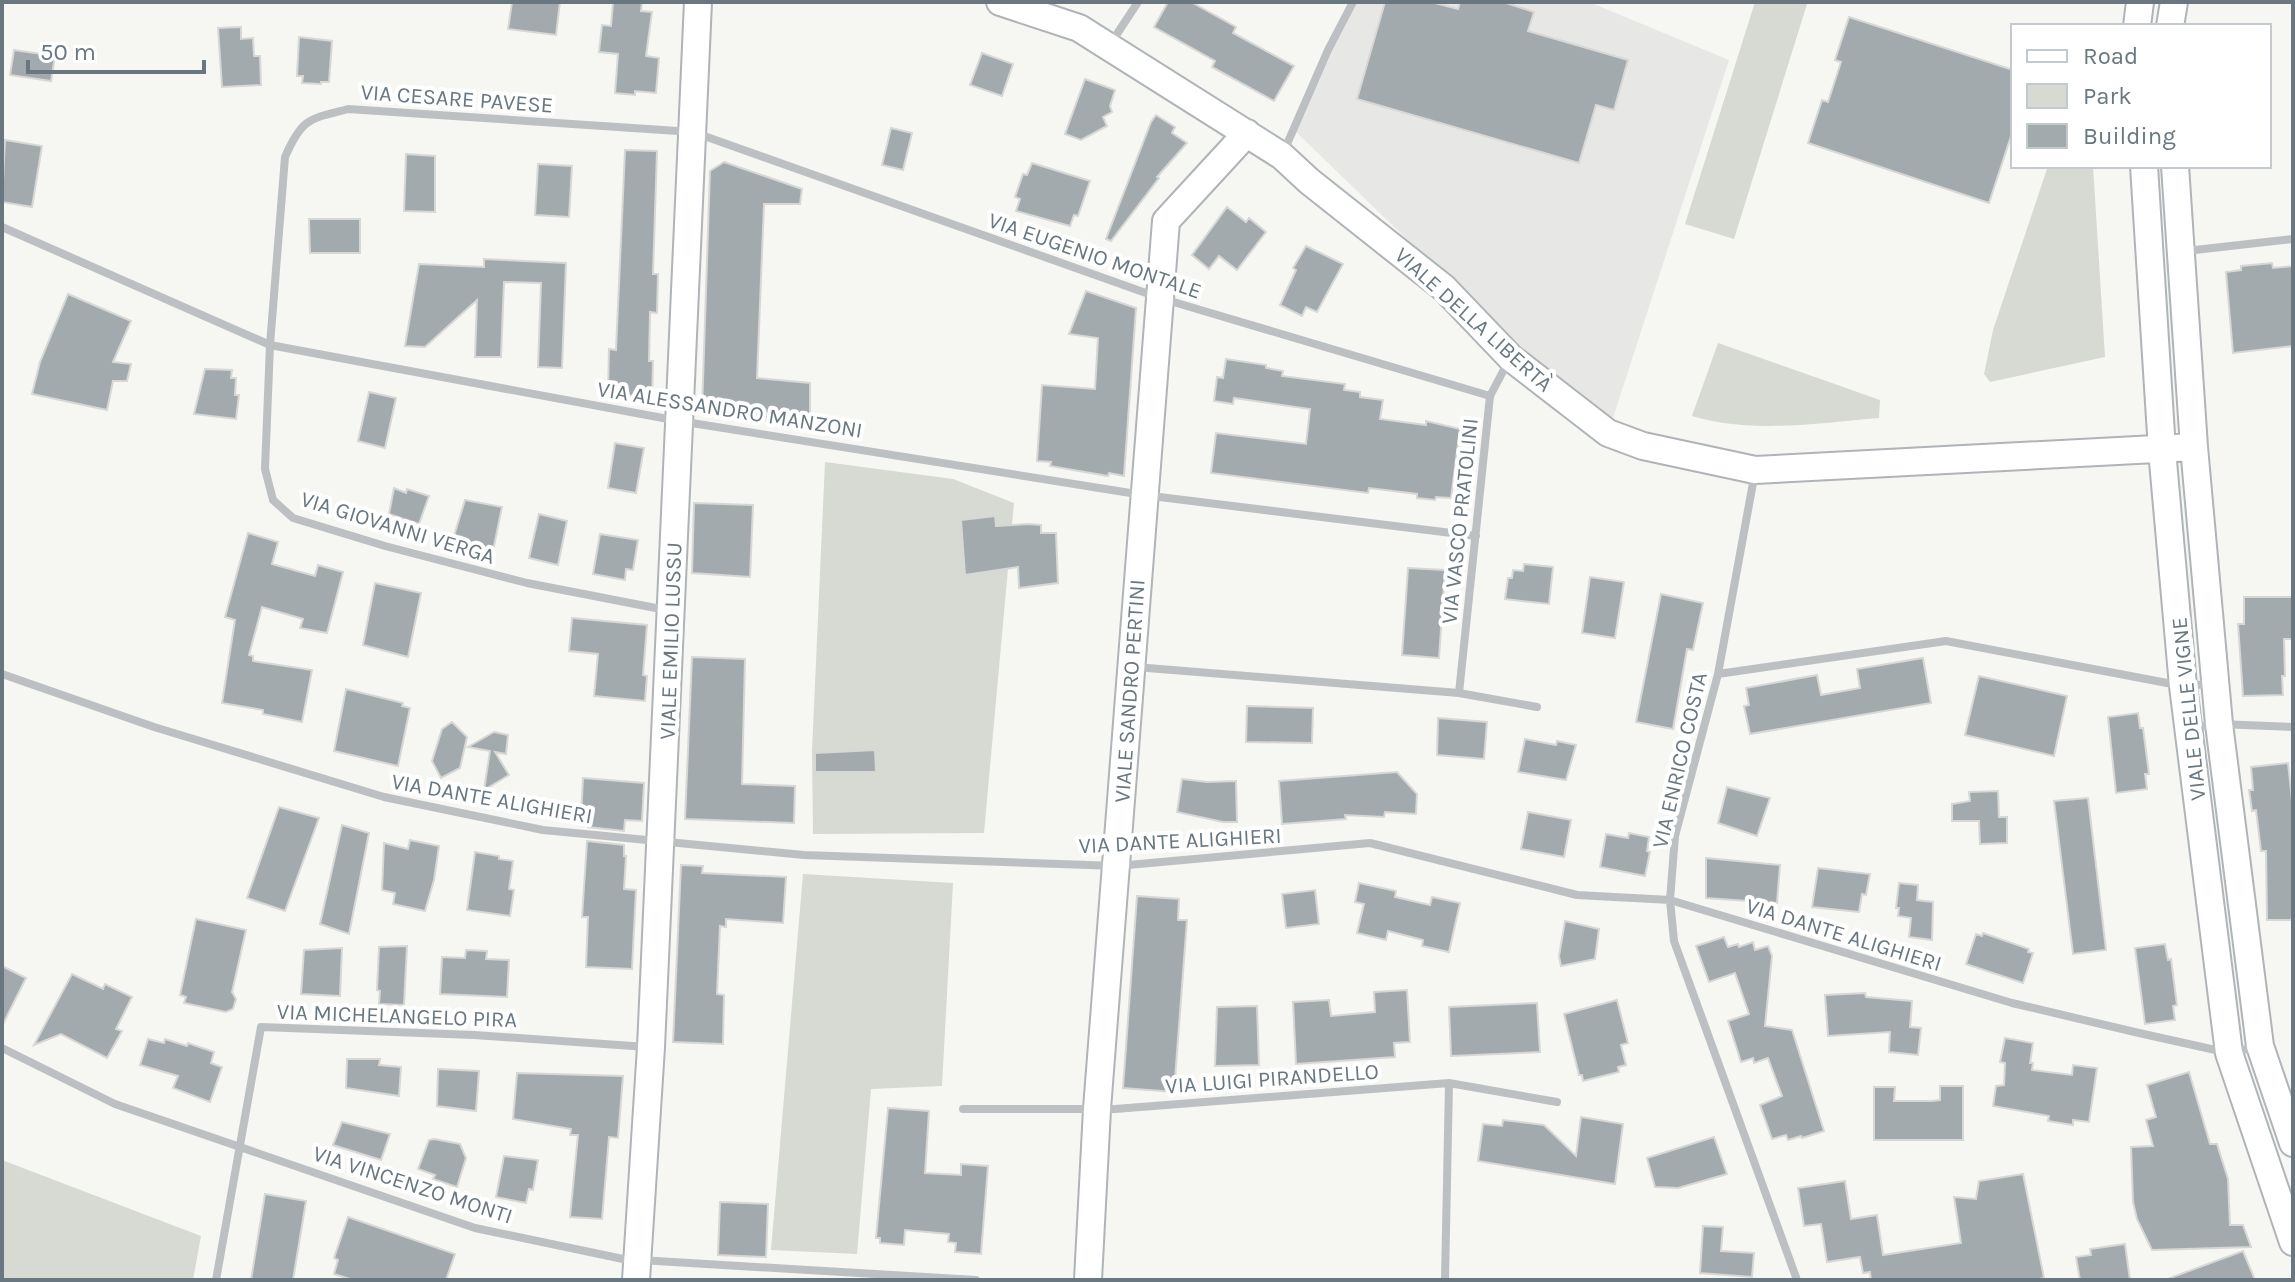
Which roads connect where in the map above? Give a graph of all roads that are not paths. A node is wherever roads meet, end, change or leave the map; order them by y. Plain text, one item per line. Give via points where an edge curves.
1 (698, 2) edge
2 (1000, 2) edge
3 (1138, 2) edge
4 (1353, 2) edge
5 (2140, 2) edge
6 (2174, 2) edge
7 (2137, 24) edge
8 (2170, 24) edge
9 (1108, 47) junction
10 (693, 132) junction
11 (1247, 133) junction
12 (1282, 156) junction
13 (2144, 168) edge
14 (2175, 168) edge
15 (2, 227) edge
16 (2293, 239) edge
17 (2180, 252) junction
18 (1160, 298) junction
19 (270, 345) junction
20 (1511, 358) junction
21 (1490, 396) junction
22 (679, 421) junction
23 (2194, 447) junction
24 (2162, 450) junction
25 (1755, 470) junction
26 (1143, 495) junction
27 (1476, 536) junction
28 (671, 611) junction
29 (1130, 667) junction
30 (2, 674) edge
31 (1718, 674) junction
32 (2215, 683) junction
33 (2183, 686) junction
34 (1459, 693) junction
35 (1537, 707) dead end
36 (2219, 724) junction
37 (2188, 727) junction
38 (2293, 727) edge
39 (661, 841) junction
40 (1117, 866) junction
41 (1670, 900) junction
42 (2260, 1046) junction
43 (651, 1047) junction
44 (2, 1048) edge
45 (2229, 1053) junction
46 (1449, 1083) junction
47 (1557, 1102) dead end
48 (963, 1109) dead end
49 (1097, 1109) junction
50 (2293, 1143) edge
51 (241, 1145) junction
52 (2293, 1242) edge
53 (636, 1270) edge
54 (216, 1280) edge
55 (976, 1280) edge
56 (1088, 1280) edge
57 (1445, 1280) edge
58 (1797, 1280) edge

1 - 10 street, VIALE EMILIO LUSSU
2 - 9 street, VIALE DELLA LIBERTÀ via 1079,28
3 - 9 street
4 - 12 street
5 - 7 street
6 - 8 street
9 - 11 street, VIALE DELLA LIBERTÀ
10 - 18 street, VIA EUGENIO MONTALE
10 - 19 street, VIA CESARE PAVESE via 348,109 310,119 292,139 285,157
10 - 22 street, VIALE EMILIO LUSSU
11 - 12 street, VIALE DELLA LIBERTÀ
11 - 18 street, VIALE SANDRO PERTINI via 1166,221
12 - 20 street, VIALE DELLA LIBERTÀ via 1444,288
13 - 24 street, VIALE DELLE VIGNE
14 - 17 street, VIALE DELLE VIGNE
15 - 19 street, VIA ALESSANDRO MANZONI
16 - 17 street
17 - 23 street, VIALE DELLE VIGNE
18 - 21 street, VIA EUGENIO MONTALE
18 - 26 street, VIALE SANDRO PERTINI
19 - 22 street, VIA ALESSANDRO MANZONI
19 - 28 street, VIA GIOVANNI VERGA via 265,469 273,500 293,518 527,583
20 - 21 street, VIA VASCO PRATOLINI
20 - 25 street, VIALE DELLA LIBERTÀ via 1608,433 1643,446
21 - 27 street, VIA VASCO PRATOLINI
22 - 26 street, VIA ALESSANDRO MANZONI
22 - 28 street, VIALE EMILIO LUSSU
23 - 24 street, VIALE DELLA LIBERTÀ
23 - 32 street, VIALE DELLE VIGNE
24 - 25 street, VIALE DELLA LIBERTÀ
24 - 33 street, VIALE DELLE VIGNE
25 - 31 street, VIA ENRICO COSTA
26 - 27 street, VIA ALESSANDRO MANZONI
26 - 29 street, VIALE SANDRO PERTINI
27 - 34 street, VIA VASCO PRATOLINI
28 - 39 street, VIALE EMILIO LUSSU
29 - 34 street
29 - 40 street, VIALE SANDRO PERTINI
30 - 39 street, VIA DANTE ALIGHIERI via 384,797 543,830
31 - 33 street via 1946,641
31 - 41 street, VIA ENRICO COSTA via 1675,836
32 - 33 street
32 - 36 street, VIALE DELLE VIGNE
33 - 37 street, VIALE DELLE VIGNE
34 - 35 street
36 - 37 street
36 - 38 street
36 - 42 street, VIALE DELLE VIGNE
37 - 45 street, VIALE DELLE VIGNE
39 - 40 street, VIA DANTE ALIGHIERI via 804,855
39 - 43 street, VIALE EMILIO LUSSU
40 - 41 street, VIA DANTE ALIGHIERI via 1370,843 1577,895
40 - 49 street, VIALE SANDRO PERTINI
41 - 45 street, VIA DANTE ALIGHIERI via 2012,1003
41 - 58 street, VIA ENRICO COSTA via 1674,941
42 - 45 street, VIA DANTE ALIGHIERI
42 - 50 street, VIALE DELLE VIGNE
43 - 51 street, VIA MICHELANGELO PIRA via 261,1027
43 - 53 street, VIALE EMILIO LUSSU
44 - 51 street, VIA VINCENZO MONTI via 115,1104
45 - 52 street, VIALE DELLE VIGNE
46 - 47 street, VIA LUIGI PIRANDELLO
46 - 49 street, VIA LUIGI PIRANDELLO
46 - 57 street
48 - 49 street, VIA LUIGI PIRANDELLO
49 - 56 street, VIALE SANDRO PERTINI
51 - 53 street, VIA VINCENZO MONTI via 475,1228
51 - 54 street
53 - 55 street, VIA VINCENZO MONTI

